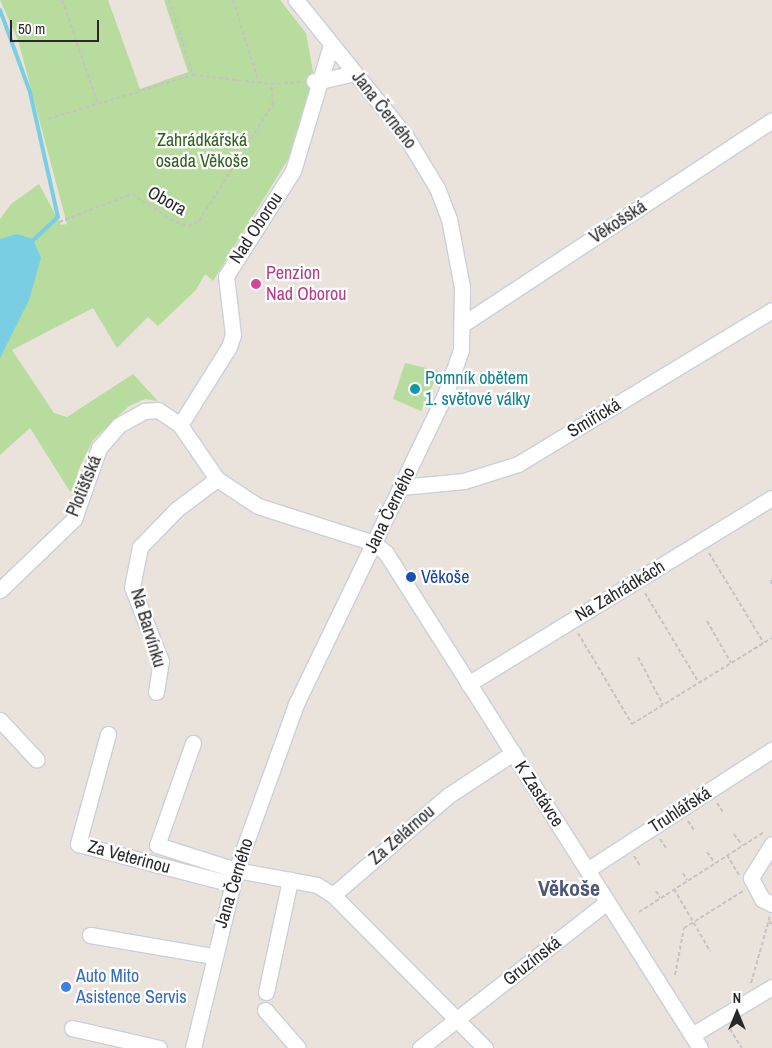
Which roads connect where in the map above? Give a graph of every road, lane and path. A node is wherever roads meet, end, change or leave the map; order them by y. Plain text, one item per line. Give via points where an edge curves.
1 (62, 0) edge
2 (169, 0) edge
3 (233, 0) edge
4 (296, 0) edge
5 (331, 44) junction
6 (354, 73) junction
7 (193, 75) junction
8 (316, 81) junction
9 (259, 83) junction
10 (270, 84) junction
11 (98, 104) junction
12 (48, 119) dead end
13 (772, 120) edge
14 (60, 222) dead end
15 (772, 310) edge
16 (463, 324) junction
17 (180, 425) junction
18 (217, 479) junction
19 (402, 486) junction
20 (772, 498) edge
21 (374, 543) junction
22 (706, 548) dead end
23 (771, 580) dead end
24 (772, 585) edge
25 (641, 586) dead end
26 (0, 590) edge
27 (707, 621) dead end
28 (574, 626) dead end
29 (772, 638) edge
30 (764, 643) junction
31 (638, 657) dead end
32 (731, 663) junction
33 (698, 683) junction
34 (468, 684) junction
35 (156, 692) dead end
36 (663, 705) junction
37 (0, 720) edge
38 (108, 734) dead end
39 (193, 743) dead end
40 (772, 750) edge
41 (512, 753) junction
42 (37, 760) dead end
43 (717, 803) dead end
44 (722, 812) dead end
45 (688, 821) dead end
46 (694, 830) dead end
47 (734, 834) dead end
48 (660, 839) dead end
49 (770, 839) edge
50 (742, 845) junction
51 (667, 849) dead end
52 (707, 852) dead end
53 (727, 855) junction
54 (634, 856) dead end
55 (715, 863) junction
56 (642, 867) dead end
57 (587, 870) junction
58 (683, 873) dead end
59 (234, 877) junction
60 (741, 879) dead end
61 (290, 880) junction
62 (687, 880) junction
63 (744, 883) dead end
64 (674, 889) junction
65 (656, 891) dead end
66 (333, 895) junction
67 (660, 898) junction
68 (607, 902) junction
69 (772, 908) edge
70 (639, 912) dead end
71 (692, 921) junction
72 (769, 921) junction
73 (772, 925) edge
74 (90, 935) dead end
75 (710, 951) dead end
76 (214, 956) junction
77 (675, 975) dead end
78 (772, 987) edge
79 (266, 992) dead end
80 (746, 1002) junction
81 (265, 1010) dead end
82 (457, 1021) junction
83 (724, 1021) dead end
84 (72, 1028) dead end
85 (696, 1042) edge
86 (159, 1048) edge
87 (193, 1048) edge
88 (298, 1048) edge
89 (420, 1048) edge
90 (485, 1048) edge
91 (742, 1048) edge

1 - 11 path
2 - 7 path
3 - 9 path
4 - 5 street, Jana Černého
5 - 6 street, Jana Černého
5 - 8 street, Nad Oborou
6 - 8 street
6 - 16 street, Jana Černého via 405,135 437,188 456,250
7 - 9 path
7 - 11 path
8 - 10 path
8 - 17 street, Nad Oborou via 293,171 226,276 234,335
9 - 10 path
10 - 14 path, Obora via 273,104 200,221 188,226 170,219 132,194
11 - 12 path
13 - 16 street, Věkošská
15 - 19 street, Smiřická via 518,464 464,481
16 - 19 street, Jana Černého via 452,379
17 - 18 street, Plotišťská
17 - 26 street, Plotišťská via 158,410 144,411 119,425 90,466 74,518
18 - 21 street, Plotišťská via 258,506
18 - 35 street, Na Barvínku via 177,508 140,547 132,587 161,661
19 - 21 street, Jana Černého
20 - 34 street, Na Zahrádkách
21 - 34 street, K Zastávce via 386,553
21 - 59 street, Jana Černého via 296,704
22 - 30 path
23 - 24 path
25 - 33 path
27 - 32 path
28 - 36 path via 632,724
29 - 30 path
30 - 32 path
31 - 36 path
32 - 33 path
33 - 36 path
34 - 41 street, K Zastávce
37 - 42 street
38 - 59 street, Za Veterinou via 78,844
39 - 59 street via 157,845
40 - 57 street, Truhlářská
41 - 57 street, K Zastávce
41 - 66 street, Za Zelárnou via 449,795
43 - 44 path
45 - 46 path
47 - 50 path
48 - 51 path
49 - 50 path via 763,831
49 - 69 street via 751,878 762,899
50 - 53 path
52 - 55 path
53 - 55 path
53 - 60 path
54 - 56 path
55 - 62 path
57 - 68 street, K Zastávce
58 - 62 path
59 - 61 street
59 - 76 street, Jana Černého
61 - 66 street via 317,885
61 - 79 street
62 - 64 path
63 - 71 path via 747,888
64 - 67 path
64 - 71 path
65 - 67 path
66 - 82 street
67 - 70 path
68 - 82 street, Gruzínská
68 - 85 street, K Zastávce
69 - 72 path
71 - 75 path
71 - 77 path via 684,928
72 - 73 path
72 - 80 path
74 - 76 street
76 - 87 street, Jana Černého
78 - 80 street
80 - 85 street
81 - 88 street
82 - 89 street, Gruzínská
82 - 90 street
83 - 91 path
84 - 86 street

